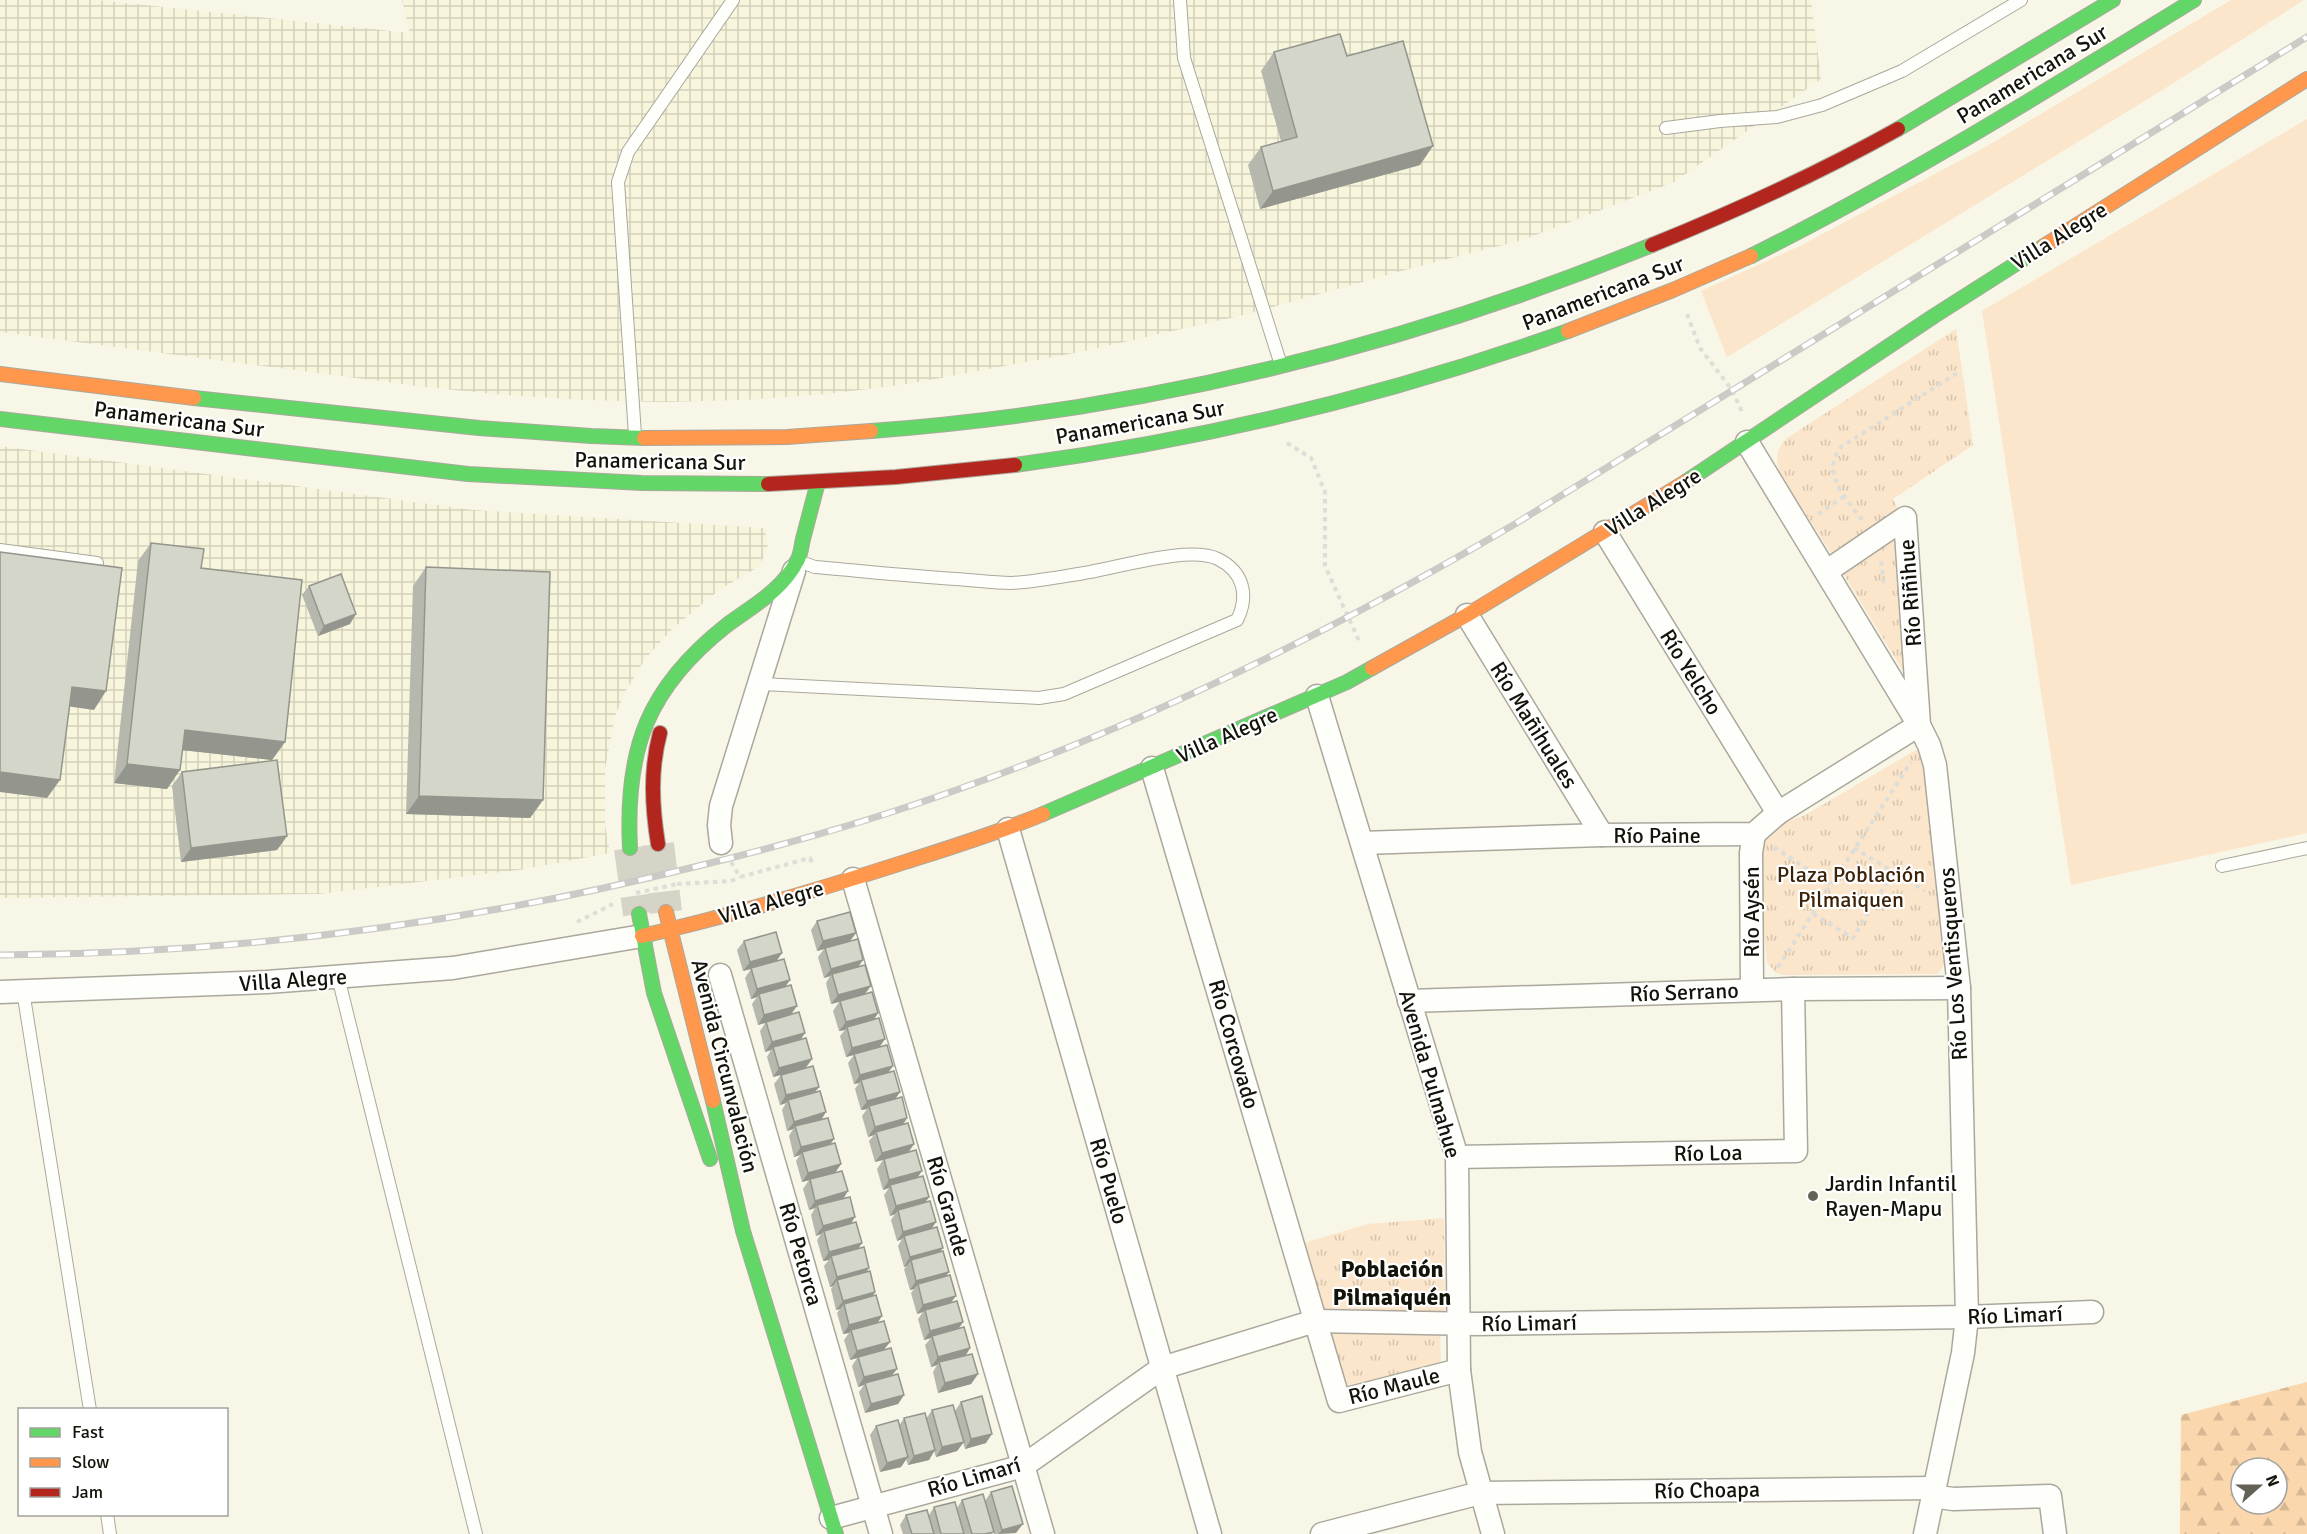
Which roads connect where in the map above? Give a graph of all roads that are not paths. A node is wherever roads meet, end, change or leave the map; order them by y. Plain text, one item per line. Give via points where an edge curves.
1 (733, 0) edge
2 (1180, 0) edge
3 (2021, 0) edge
4 (2113, 0) edge
5 (2194, 0) edge
6 (2307, 79) edge
7 (1666, 128) dead end
8 (1282, 368) junction
9 (0, 374) edge
10 (0, 419) edge
11 (635, 438) junction
12 (1750, 440) junction
13 (818, 482) junction
14 (1605, 532) junction
15 (0, 550) edge
16 (797, 561) junction
17 (97, 563) edge
18 (1827, 571) junction
19 (1467, 615) junction
20 (698, 651) junction
21 (760, 684) junction
22 (1317, 696) junction
23 (1919, 725) junction
24 (1152, 768) junction
25 (1778, 813) junction
26 (1008, 829) junction
27 (1602, 835) junction
28 (1762, 840) junction
29 (721, 843) road end
30 (1362, 843) junction
31 (658, 844) tunnel mouth
32 (630, 848) tunnel mouth
33 (2307, 848) edge
34 (2222, 866) dead end
35 (854, 879) junction
36 (666, 912) tunnel mouth
37 (641, 925) junction
38 (670, 929) junction
39 (720, 975) dead end
40 (338, 977) junction
41 (1959, 988) junction
42 (1793, 989) junction
43 (1752, 990) junction
44 (23, 991) junction
45 (0, 992) edge
46 (1409, 1001) junction
47 (1457, 1156) junction
48 (743, 1231) junction
49 (2092, 1311) dead end
50 (1967, 1317) junction
51 (1315, 1321) junction
52 (1458, 1324) junction
53 (1162, 1368) junction
54 (1459, 1370) junction
55 (90, 1408) edge
56 (1023, 1466) junction
57 (1933, 1492) junction
58 (1480, 1493) junction
59 (873, 1506) junction
60 (107, 1516) edge
61 (833, 1526) edge
62 (110, 1534) edge
63 (476, 1534) edge
64 (881, 1534) edge
65 (1043, 1534) edge
66 (1210, 1534) edge
67 (1322, 1534) edge
68 (1493, 1534) edge
69 (1925, 1534) edge
70 (2055, 1534) edge

1 - 11 lane via 628,152 618,182
2 - 8 lane via 1184,58
3 - 7 lane via 1902,71 1822,105 1777,117
4 - 8 main road, Panamericana Sur via 1858,151 1709,222 1625,258 1474,313
5 - 13 main road, Panamericana Sur via 1877,191 1746,258 1587,324 1397,386 1258,421 1141,445 1003,466
6 - 12 main road, Villa Alegre via 1934,316
8 - 11 main road, Panamericana Sur via 1126,401 994,419 827,434
9 - 11 main road, Panamericana Sur via 358,422
10 - 13 main road, Panamericana Sur via 355,456 468,474 679,484
12 - 14 main road, Villa Alegre
12 - 18 street, Río Los Ventisqueros
13 - 16 main road
14 - 19 main road, Villa Alegre
14 - 25 street, Río Yelcho
15 - 17 lane
16 - 20 main road via 774,590
16 - 21 street
16 - 21 lane via 815,567 1011,583 1200,554 1232,568 1244,593 1244,608 1237,620 1050,697
18 - 23 street, Río Los Ventisqueros
18 - 23 street, Río Riñihue via 1905,518
19 - 22 main road, Villa Alegre
19 - 27 street, Río Mañihuales
20 - 31 main road via 674,693 658,740 653,792
20 - 32 main road via 663,689 640,736 627,800
21 - 29 street via 721,806
22 - 24 main road, Villa Alegre
22 - 30 street, Avenida Pulmahue
23 - 25 street
23 - 41 street, Río Los Ventisqueros via 1935,767
24 - 26 main road, Villa Alegre
24 - 51 street, Río Corcovado
25 - 28 street
26 - 35 main road, Villa Alegre
26 - 53 street, Río Puelo
27 - 28 street, Río Paine
27 - 30 street, Río Paine
28 - 43 street, Río Aysén via 1751,853
30 - 46 street, Avenida Pulmahue
33 - 34 lane
35 - 38 main road, Villa Alegre
35 - 56 street, Río Grande
36 - 38 main road, Avenida Circunvalación
37 - 38 main road, Villa Alegre
37 - 40 street, Villa Alegre via 453,968
37 - 48 main road, Avenida Circunvalación via 654,993 701,1136
38 - 48 main road, Avenida Circunvalación
39 - 59 street, Río Petorca
40 - 44 street, Villa Alegre
40 - 63 lane
41 - 42 street, Río Serrano
41 - 50 street, Río Los Ventisqueros
42 - 43 street, Río Serrano
42 - 47 street, Río Loa via 1796,1151
43 - 46 street, Río Serrano
44 - 45 street, Villa Alegre
44 - 55 lane
46 - 47 street, Avenida Pulmahue
47 - 52 street, Avenida Pulmahue
48 - 61 main road, Avenida Circunvalación
49 - 50 street, Río Limarí
50 - 52 street, Río Limarí
50 - 57 street, Río Los Ventisqueros
51 - 52 street, Río Limarí
51 - 53 street, Río Limarí
51 - 54 street, Río Maule via 1339,1401
52 - 54 street, Avenida Pulmahue
53 - 56 street, Río Limarí
53 - 66 street, Río Puelo
54 - 58 street, Avenida Pulmahue
56 - 59 street, Río Limarí
56 - 65 street, Río Grande
57 - 58 street, Río Choapa
57 - 69 street, Río Los Ventisqueros
57 - 70 street, Río Choapa via 1953,1499 2050,1496
58 - 67 street, Río Choapa
58 - 68 street, Avenida Pulmahue
59 - 61 street, Río Limarí
59 - 64 street, Río Petorca
60 - 62 lane

